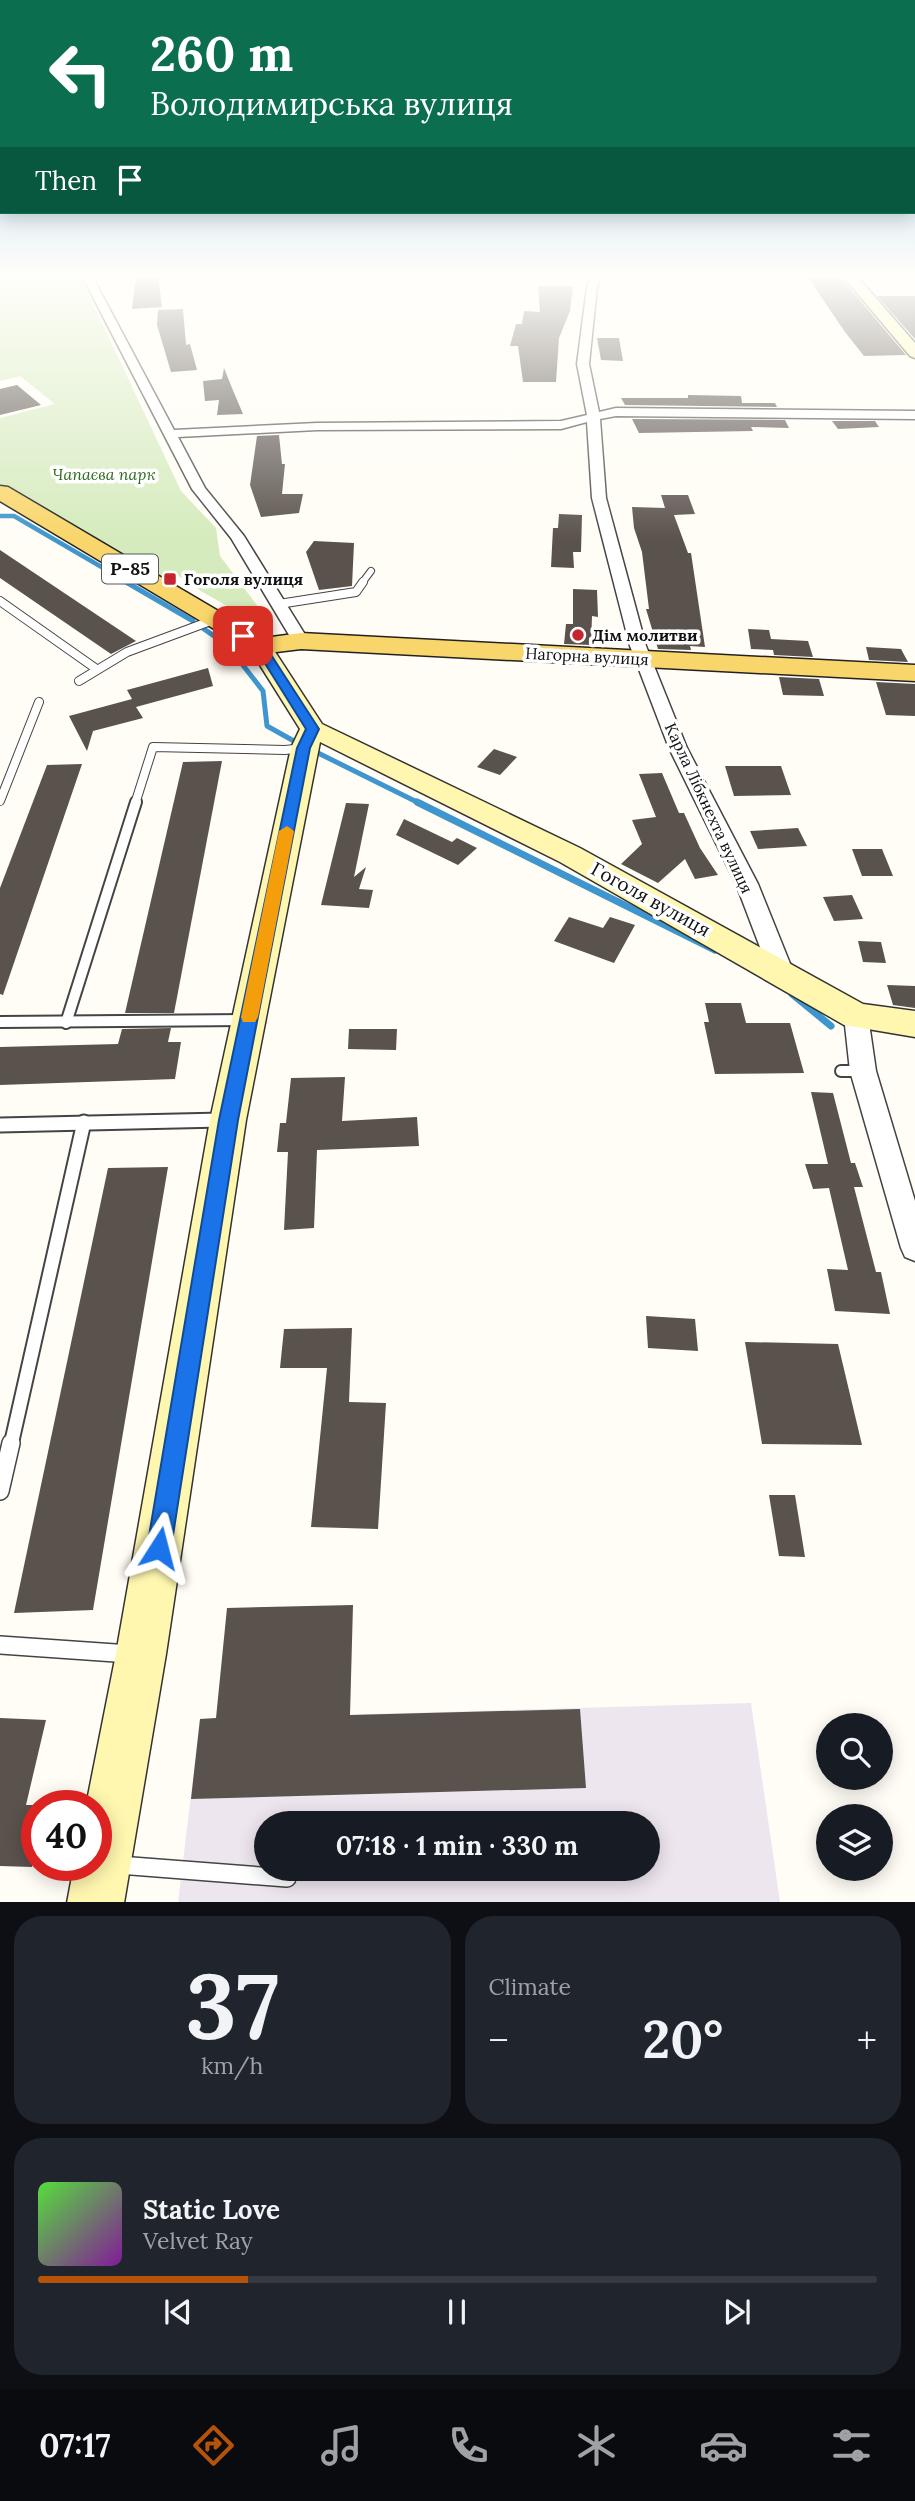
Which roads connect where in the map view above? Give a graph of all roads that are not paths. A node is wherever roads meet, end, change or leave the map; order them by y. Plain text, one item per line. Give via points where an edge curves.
1 (133, 363) edge
2 (583, 363) edge
3 (593, 414) junction
4 (915, 415) edge
5 (171, 434) junction
6 (0, 492) edge
7 (371, 571) dead end
8 (0, 601) edge
9 (279, 604) junction
10 (216, 619) junction
11 (301, 641) junction
12 (260, 646) junction
13 (644, 659) junction
14 (95, 668) junction
15 (915, 673) edge
16 (79, 681) dead end
17 (39, 702) dead end
18 (308, 738) junction
19 (0, 801) edge
20 (781, 971) junction
21 (856, 1016) junction
22 (249, 1020) junction
23 (0, 1022) edge
24 (66, 1023) junction
25 (915, 1024) edge
26 (229, 1120) junction
27 (84, 1122) junction
28 (0, 1125) edge
29 (915, 1248) edge
30 (0, 1491) edge
31 (0, 1645) edge
32 (141, 1654) junction
33 (254, 1879) edge
34 (99, 1884) edge

1 - 5 street
2 - 3 street, Карла Лібкнехта вулиця
3 - 4 street
3 - 5 street via 561,425 242,427
3 - 13 street, Карла Лібкнехта вулиця via 599,498
5 - 9 street via 199,489 237,536
6 - 10 main road, Р-85
7 - 9 lane via 356,592
8 - 14 lane
9 - 11 street
10 - 12 main road, Р-85
10 - 14 lane
11 - 12 main road, Нагорна вулиця
11 - 13 main road, Нагорна вулиця
12 - 18 street
13 - 15 main road, Нагорна вулиця
13 - 20 street, Карла Лібкнехта вулиця via 678,748 747,884
14 - 16 lane
17 - 19 lane
18 - 20 street, Гоголя вулиця via 570,855
18 - 22 street
18 - 24 lane via 285,750 153,747
20 - 21 street, Гоголя вулиця
21 - 25 street, Гоголя вулиця
21 - 29 street via 852,1071
22 - 24 lane
22 - 26 street
23 - 24 lane
26 - 27 lane
26 - 32 street
27 - 28 lane
27 - 30 lane
31 - 32 lane
32 - 34 street
33 - 34 lane

